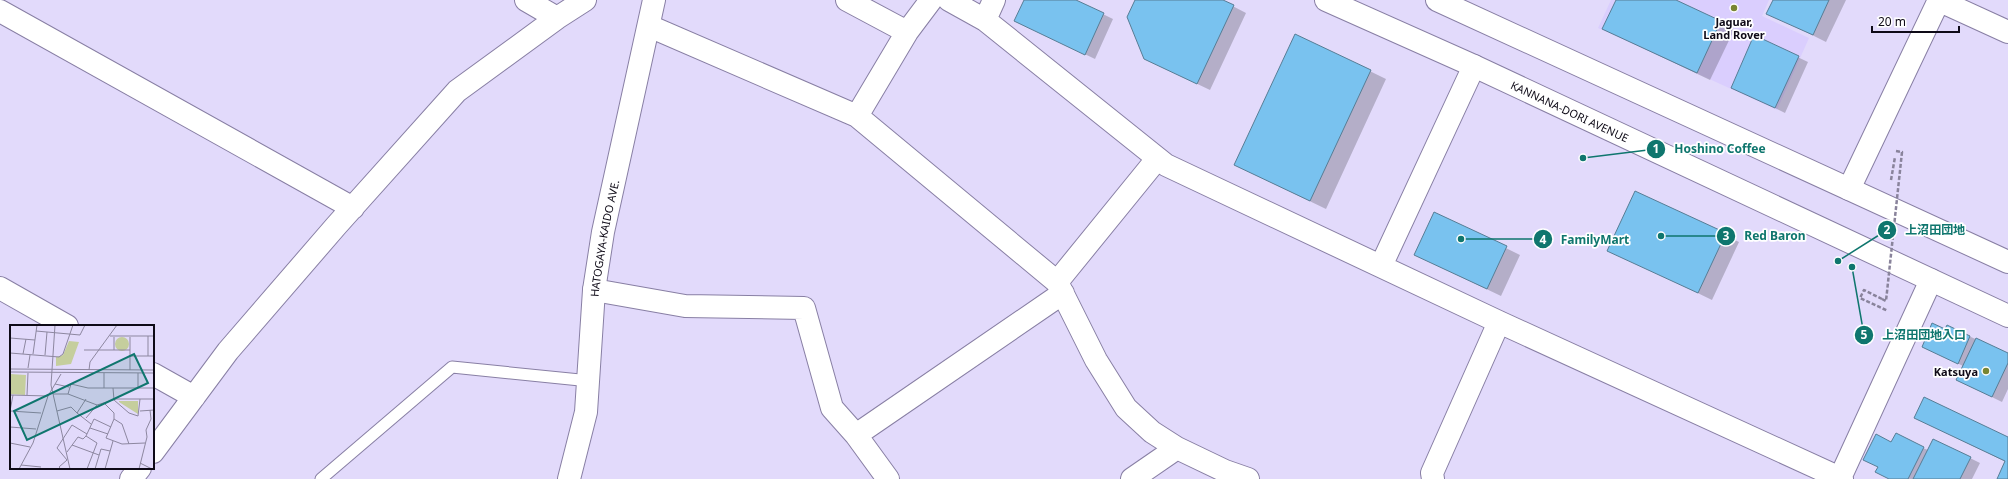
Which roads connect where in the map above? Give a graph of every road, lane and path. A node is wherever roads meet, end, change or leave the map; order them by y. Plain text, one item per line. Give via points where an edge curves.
1 (526, 0) edge
2 (585, 0) edge
3 (654, 0) edge
4 (847, 0) edge
5 (931, 0) edge
6 (949, 0) edge
7 (994, 0) edge
8 (1326, 0) edge
9 (1437, 0) edge
10 (1939, 0) edge
11 (0, 11) edge
12 (557, 18) junction
13 (985, 20) junction
14 (649, 26) junction
15 (907, 32) junction
16 (2008, 32) edge
17 (1474, 66) junction
18 (856, 116) junction
19 (1157, 159) junction
20 (1891, 180) dead end
21 (1849, 189) junction
22 (353, 208) junction
23 (2008, 262) edge
24 (1381, 266) junction
25 (1931, 280) junction
26 (0, 288) edge
27 (1060, 288) junction
28 (594, 290) junction
29 (1875, 304) dead end
30 (2008, 316) edge
31 (1499, 322) junction
32 (65, 325) edge
33 (154, 375) edge
34 (590, 381) junction
35 (194, 397) junction
36 (856, 435) junction
37 (1177, 448) junction
38 (154, 451) edge
39 (139, 469) edge
40 (131, 479) edge
41 (321, 479) edge
42 (569, 479) edge
43 (888, 479) edge
44 (1132, 479) edge
45 (1248, 479) edge
46 (1433, 479) edge
47 (1841, 479) edge

1 - 12 street
2 - 12 street
3 - 14 street, HATOGAYA-KAIDO AVE.
4 - 15 street
5 - 15 street
6 - 13 street
7 - 13 street
8 - 17 street, KANNANA-DORI AVENUE
9 - 21 street
10 - 16 street
10 - 21 street
11 - 22 street
12 - 22 street via 457,91
13 - 19 street
14 - 18 street
14 - 28 street, HATOGAYA-KAIDO AVE. via 603,232
15 - 18 street
17 - 24 street
17 - 25 street, KANNANA-DORI AVENUE
18 - 27 street
19 - 24 street via 1166,166
19 - 27 street
20 - 29 path, bridge via 1896,150 1902,152 1886,301 1864,290 1860,298
21 - 23 street
22 - 35 street via 228,351
24 - 31 street
25 - 30 street, KANNANA-DORI AVENUE
25 - 47 street
26 - 32 street
27 - 36 street
27 - 37 street via 1096,360 1126,408 1152,432
28 - 34 street, HATOGAYA-KAIDO AVE.
28 - 36 street via 685,306 804,308 832,408
31 - 46 street via 1432,473
31 - 47 street
33 - 35 street
34 - 41 lane via 452,367
34 - 42 street, HATOGAYA-KAIDO AVE. via 586,412
35 - 38 street
36 - 43 street
37 - 44 street
37 - 45 street
39 - 40 street

